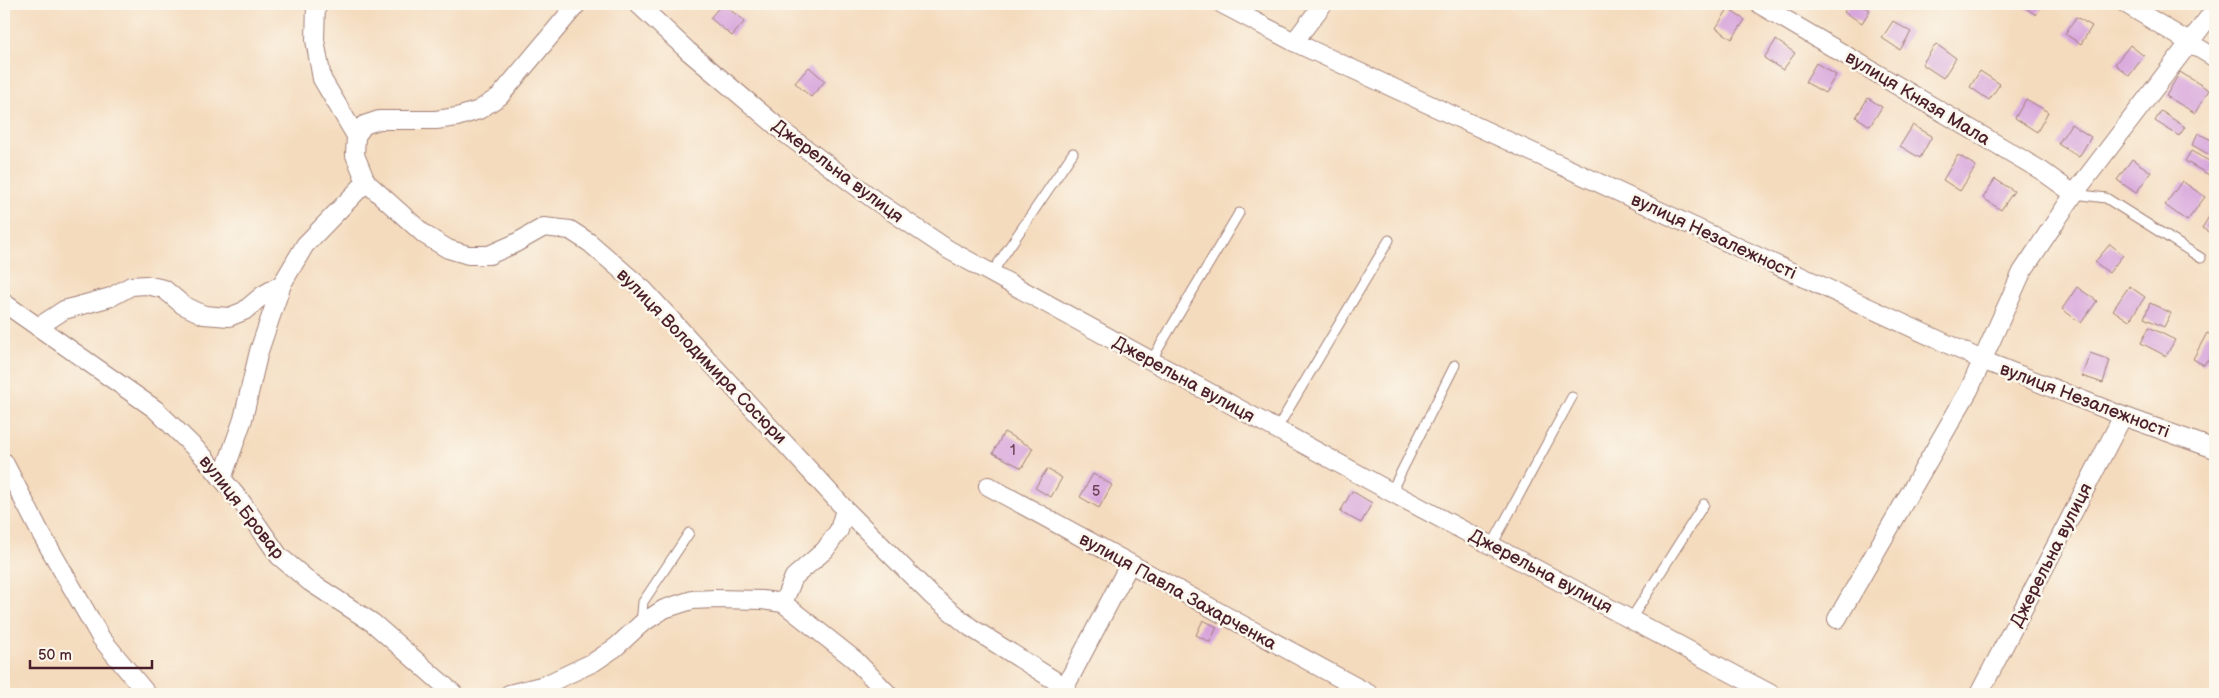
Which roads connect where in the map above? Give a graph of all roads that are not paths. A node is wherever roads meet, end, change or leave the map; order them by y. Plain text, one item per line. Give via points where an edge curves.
1 (316, 4) edge
2 (577, 4) edge
3 (638, 4) edge
4 (1222, 4) edge
5 (1322, 4) edge
6 (1759, 4) edge
7 (2126, 4) edge
8 (2215, 9) edge
9 (1294, 42) junction
10 (2190, 42) junction
11 (2215, 58) edge
12 (356, 136) junction
13 (1073, 153) dead end
14 (366, 182) junction
15 (2074, 194) junction
16 (1240, 213) dead end
17 (1388, 240) dead end
18 (2201, 258) dead end
19 (991, 274) junction
20 (282, 284) junction
21 (4, 303) edge
22 (38, 327) junction
23 (1982, 360) junction
24 (1151, 361) junction
25 (1455, 365) dead end
26 (1572, 397) dead end
27 (2123, 416) junction
28 (1276, 430) junction
29 (2215, 449) edge
30 (4, 462) edge
31 (222, 478) junction
32 (988, 486) dead end
33 (1391, 492) junction
34 (1704, 504) dead end
35 (845, 509) junction
36 (689, 533) dead end
37 (1492, 545) junction
38 (1129, 564) junction
39 (783, 603) junction
40 (1631, 618) junction
41 (1837, 619) dead end
42 (641, 624) junction
43 (877, 690) edge
44 (147, 694) edge
45 (454, 694) edge
46 (509, 694) edge
47 (1369, 694) edge
48 (1771, 694) edge
49 (1979, 694) edge

1 - 12 street via 315,40 322,79
2 - 12 street via 500,96 479,110 436,120 379,120 364,125
3 - 19 street, Джерельна вулиця via 786,134 892,212
4 - 9 street, вулиця Незалежності
5 - 9 street
6 - 15 street, вулиця Князя Мала via 2042,171
7 - 10 street
8 - 10 street
9 - 23 street, вулиця Незалежності
10 - 11 street
10 - 15 street
12 - 14 street via 355,155
13 - 19 lane
14 - 20 street via 305,245
14 - 35 street, вулиця Володимира Сосюри via 425,235 448,249 468,255 489,255 544,227 570,230 590,243 644,290
15 - 18 lane via 2106,198
15 - 23 street via 2022,272
16 - 24 lane
17 - 28 lane
19 - 24 street, Джерельна вулиця
20 - 22 street via 244,311 229,317 204,315 183,305 164,289 131,286 112,297 64,310
20 - 31 street via 258,351 243,419
21 - 22 street, вулиця Бровар
22 - 31 street, вулиця Бровар via 155,409
23 - 27 street, вулиця Незалежності
23 - 41 street via 1969,390
24 - 28 street, Джерельна вулиця
25 - 33 lane
26 - 37 lane
27 - 29 street, вулиця Незалежності
27 - 49 street, Джерельна вулиця
28 - 33 street, Джерельна вулиця
30 - 44 street via 101,638
31 - 45 street, вулиця Бровар via 279,556 310,582 373,623
32 - 38 street, вулиця Павла Захарченка
33 - 37 street, Джерельна вулиця
34 - 40 lane
35 - 38 street, вулиця Володимира Сосюри via 932,596 970,627 1065,687
35 - 39 street via 839,530 825,550 794,577
36 - 42 lane via 643,602
37 - 40 street, Джерельна вулиця
38 - 47 street, вулиця Павла Захарченка
39 - 42 street via 692,600 664,609
39 - 43 street via 855,660
40 - 48 street, Джерельна вулиця
42 - 46 street via 594,662 545,685

